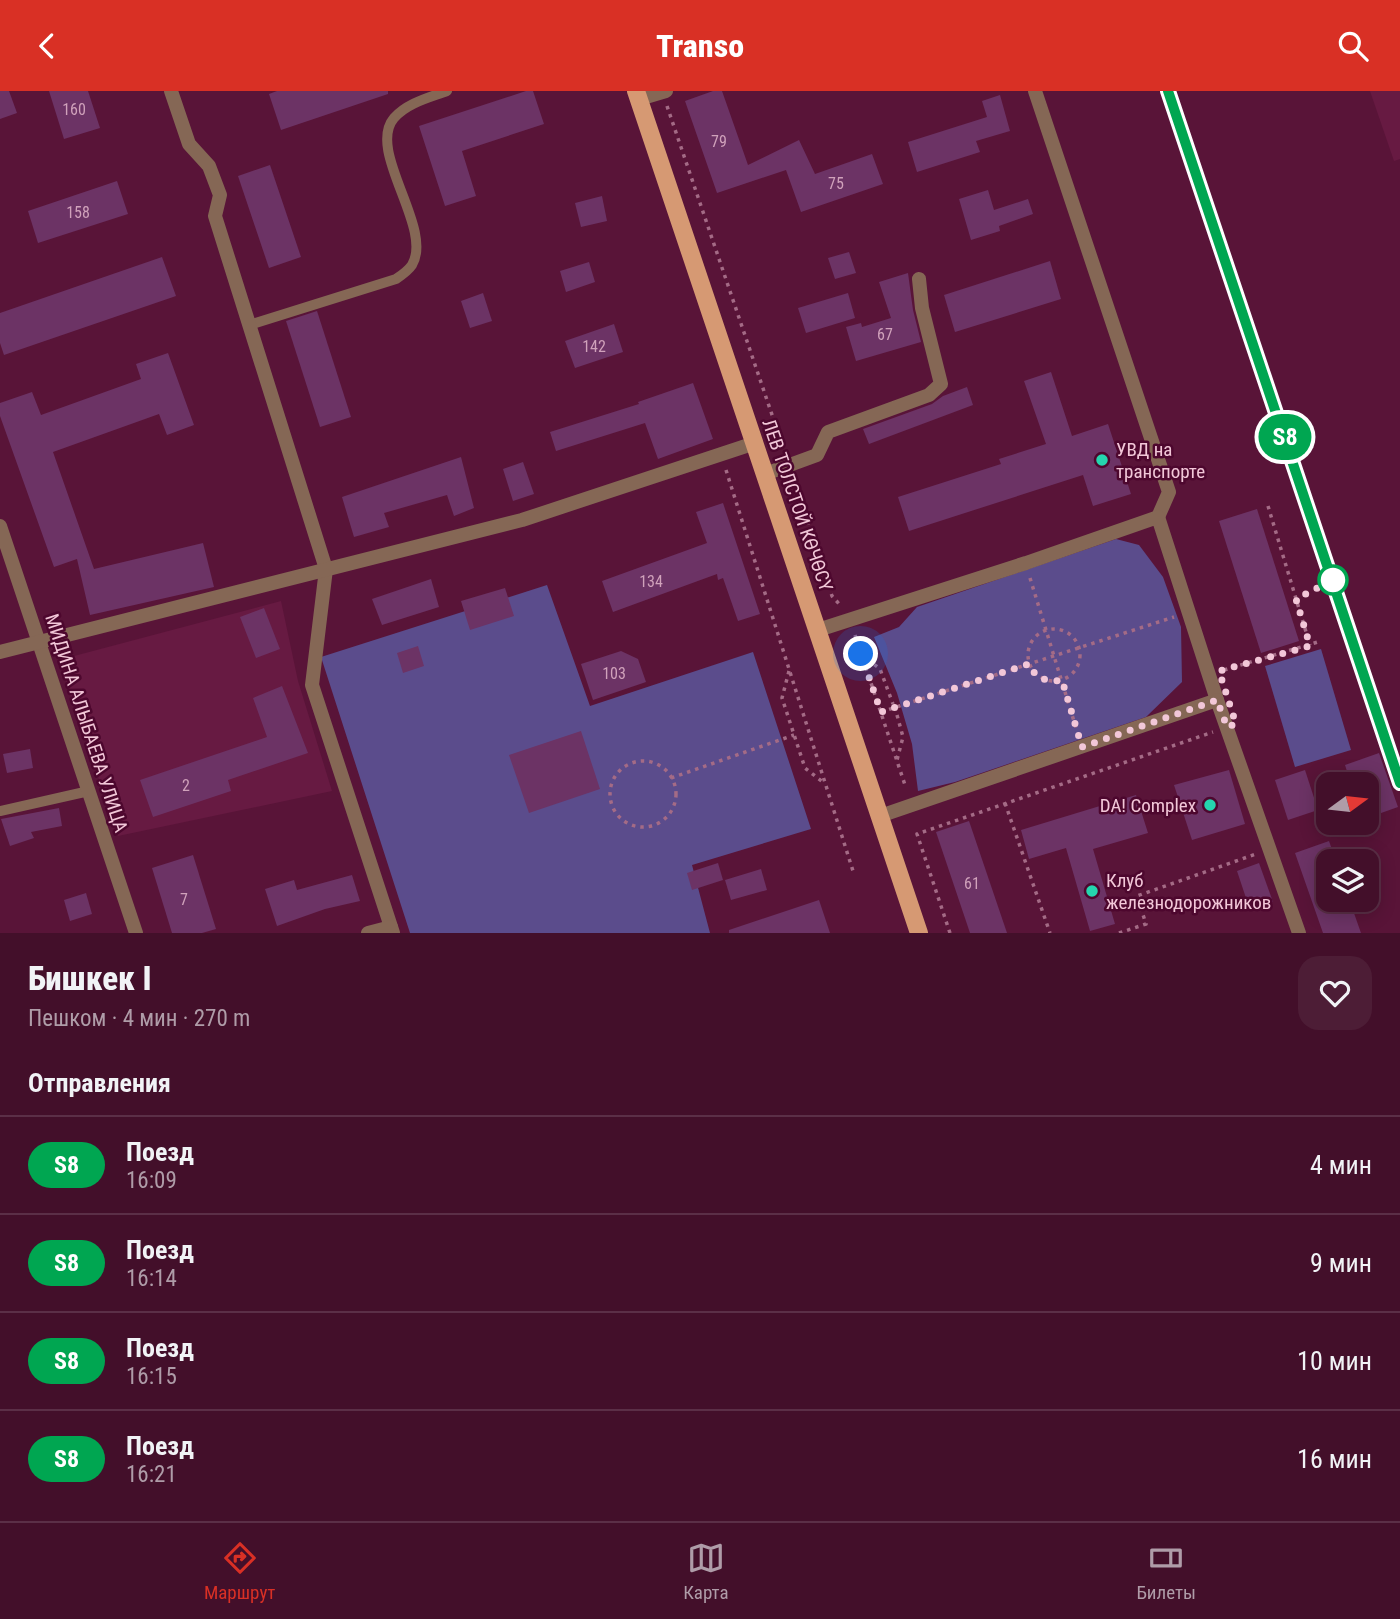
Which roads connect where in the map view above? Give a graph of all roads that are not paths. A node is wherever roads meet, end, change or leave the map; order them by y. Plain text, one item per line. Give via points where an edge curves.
1 (171, 91) edge
2 (447, 91) edge
3 (1035, 91) edge
4 (664, 92) edge
5 (638, 95) edge
6 (919, 279) dead end
7 (249, 325) junction
8 (755, 443) junction
9 (765, 474) junction
10 (1158, 517) junction
11 (0, 526) edge
12 (326, 569) junction
13 (818, 630) junction
14 (40, 643) junction
15 (0, 652) edge
16 (1217, 700) junction
17 (89, 791) junction
18 (0, 811) edge
19 (880, 816) junction
20 (392, 930) edge
21 (136, 933) edge
22 (368, 933) edge
23 (919, 933) edge
24 (1299, 933) edge

1 - 7 street via 188,144 209,166 220,195 215,216
2 - 7 lane via 401,112 392,121 388,136 390,159 415,230 414,263 407,272
3 - 10 street via 1169,492
4 - 5 street
5 - 8 main road, ЛЕВ ТОЛСТОЙ КӨЧӨСҮ
6 - 9 street via 941,384 929,395 828,432 817,455
7 - 12 street
8 - 9 main road, ЛЕВ ТОЛСТОЙ КӨЧӨСҮ
8 - 12 street via 522,520
9 - 13 main road, ЛЕВ ТОЛСТОЙ КӨЧӨСҮ
10 - 13 street
10 - 16 street
11 - 14 street, МИДИНА АЛЫБАЕВА УЛИЦА
12 - 14 street
12 - 20 street via 312,685
13 - 19 main road, ЛЕВ ТОЛСТОЙ КӨЧӨСҮ
14 - 15 street
14 - 17 street, МИДИНА АЛЫБАЕВА УЛИЦА
16 - 19 street
16 - 24 street
17 - 18 lane
17 - 21 street, МИДИНА АЛЫБАЕВА УЛИЦА
19 - 23 main road, ЛЕВ ТОЛСТОЙ КӨЧӨСҮ
20 - 22 street

